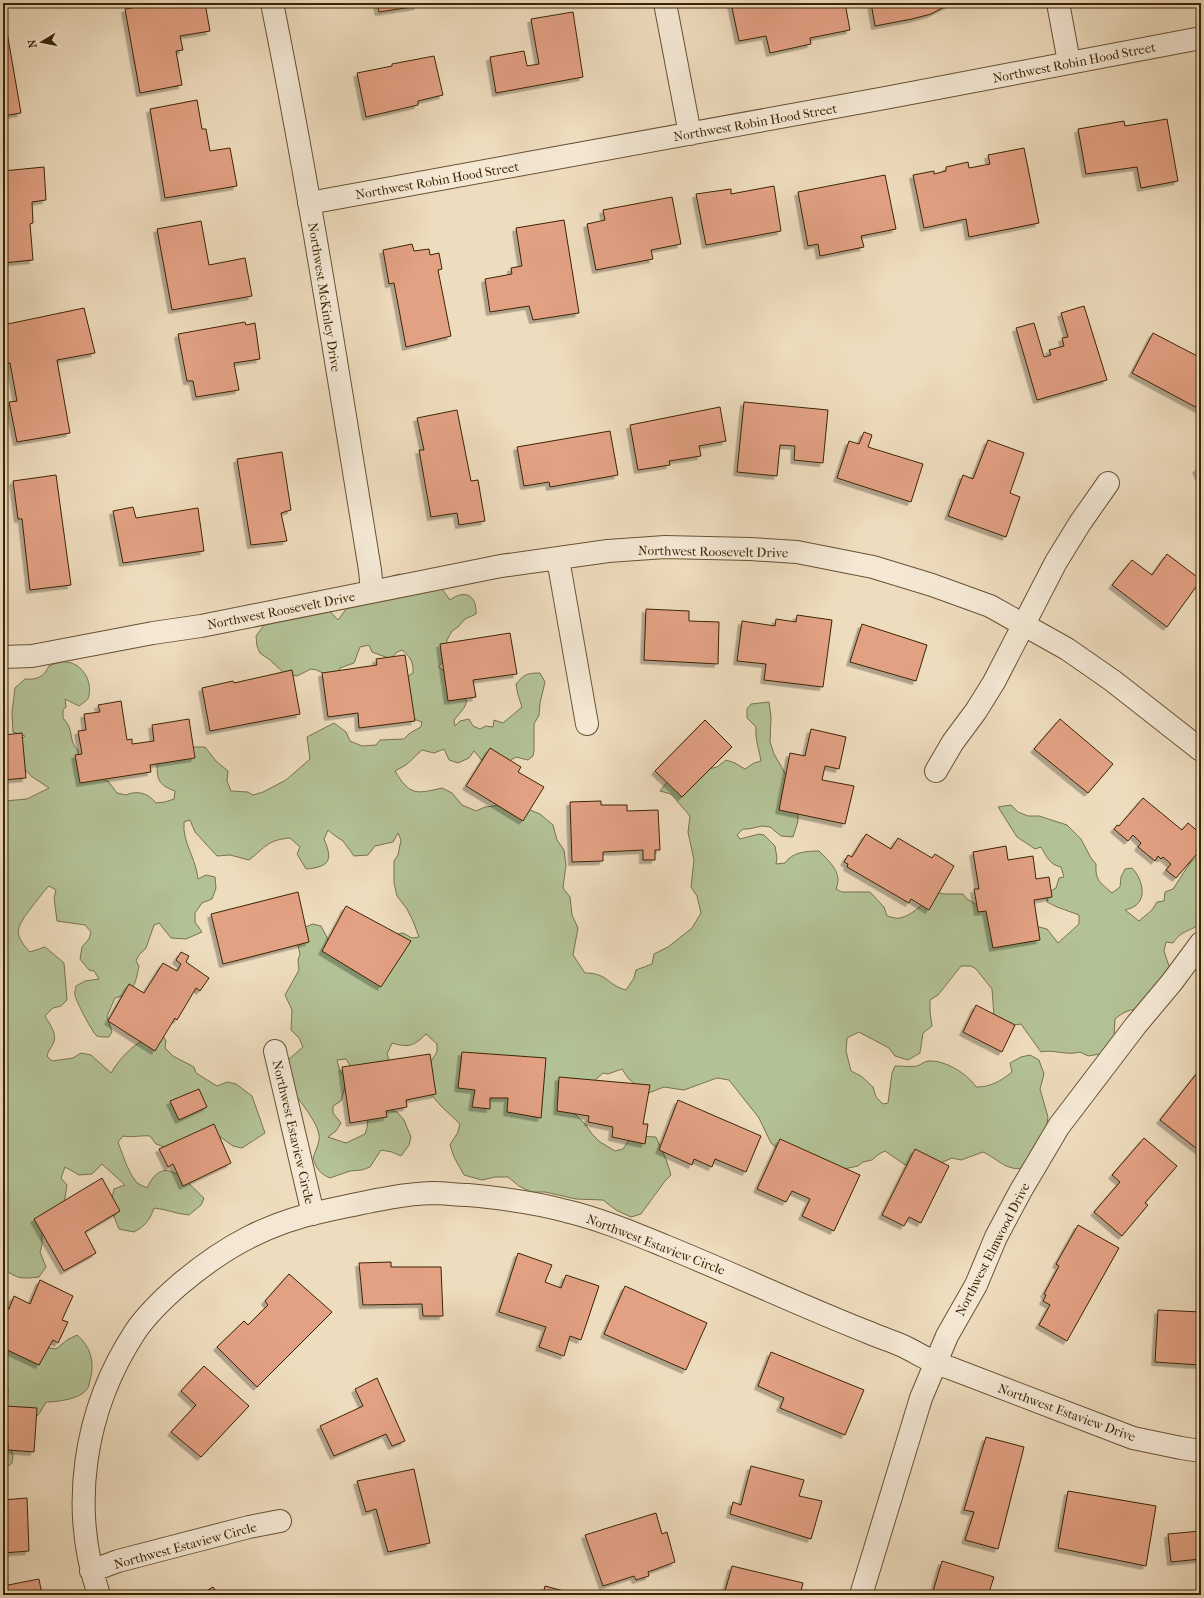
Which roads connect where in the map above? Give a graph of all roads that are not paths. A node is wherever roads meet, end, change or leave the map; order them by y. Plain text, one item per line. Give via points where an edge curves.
1 (272, 3) edge
2 (665, 3) edge
3 (1058, 3) edge
4 (1201, 38) edge
5 (1069, 62) junction
6 (690, 134) junction
7 (309, 203) junction
8 (1108, 483) dead end
9 (558, 559) junction
10 (372, 591) junction
11 (1024, 624) junction
12 (3, 657) edge
13 (588, 724) dead end
14 (1201, 750) edge
15 (936, 771) dead end
16 (1201, 944) edge
17 (275, 1051) dead end
18 (313, 1214) junction
19 (935, 1364) junction
20 (1201, 1450) edge
21 (280, 1521) dead end
22 (91, 1571) junction
23 (99, 1595) edge
24 (861, 1595) edge

1 - 7 street, Northwest McKinley Drive
2 - 6 street
3 - 5 street
4 - 5 street, Northwest Robin Hood Street
5 - 6 street, Northwest Robin Hood Street
6 - 7 street, Northwest Robin Hood Street
7 - 10 street, Northwest McKinley Drive
8 - 11 street via 1056,562
9 - 10 street, Northwest Roosevelt Drive via 501,566
9 - 11 street, Northwest Roosevelt Drive via 608,551 665,548 797,552 873,567 932,585 990,606
9 - 13 street
10 - 12 street, Northwest Roosevelt Drive via 201,626 32,656
11 - 14 street, Northwest Roosevelt Drive via 1067,649 1113,681
11 - 15 street via 994,682
16 - 19 street, Northwest Elmwood Drive via 1059,1126 996,1237 976,1285 947,1336
17 - 18 street, Northwest Estaview Circle
18 - 19 street, Northwest Estaview Circle via 406,1195 436,1193 500,1198 566,1210 612,1224 709,1264 825,1316 905,1347
18 - 22 street, Northwest Estaview Circle via 269,1227 227,1248 163,1300 142,1322 122,1352 96,1419 84,1471 82,1501
19 - 20 street, Northwest Estaview Drive via 1133,1438
19 - 24 street, Northwest Elmwood Drive via 921,1398
21 - 22 street, Northwest Estaview Circle via 126,1559
22 - 23 street, Northwest Estaview Circle

